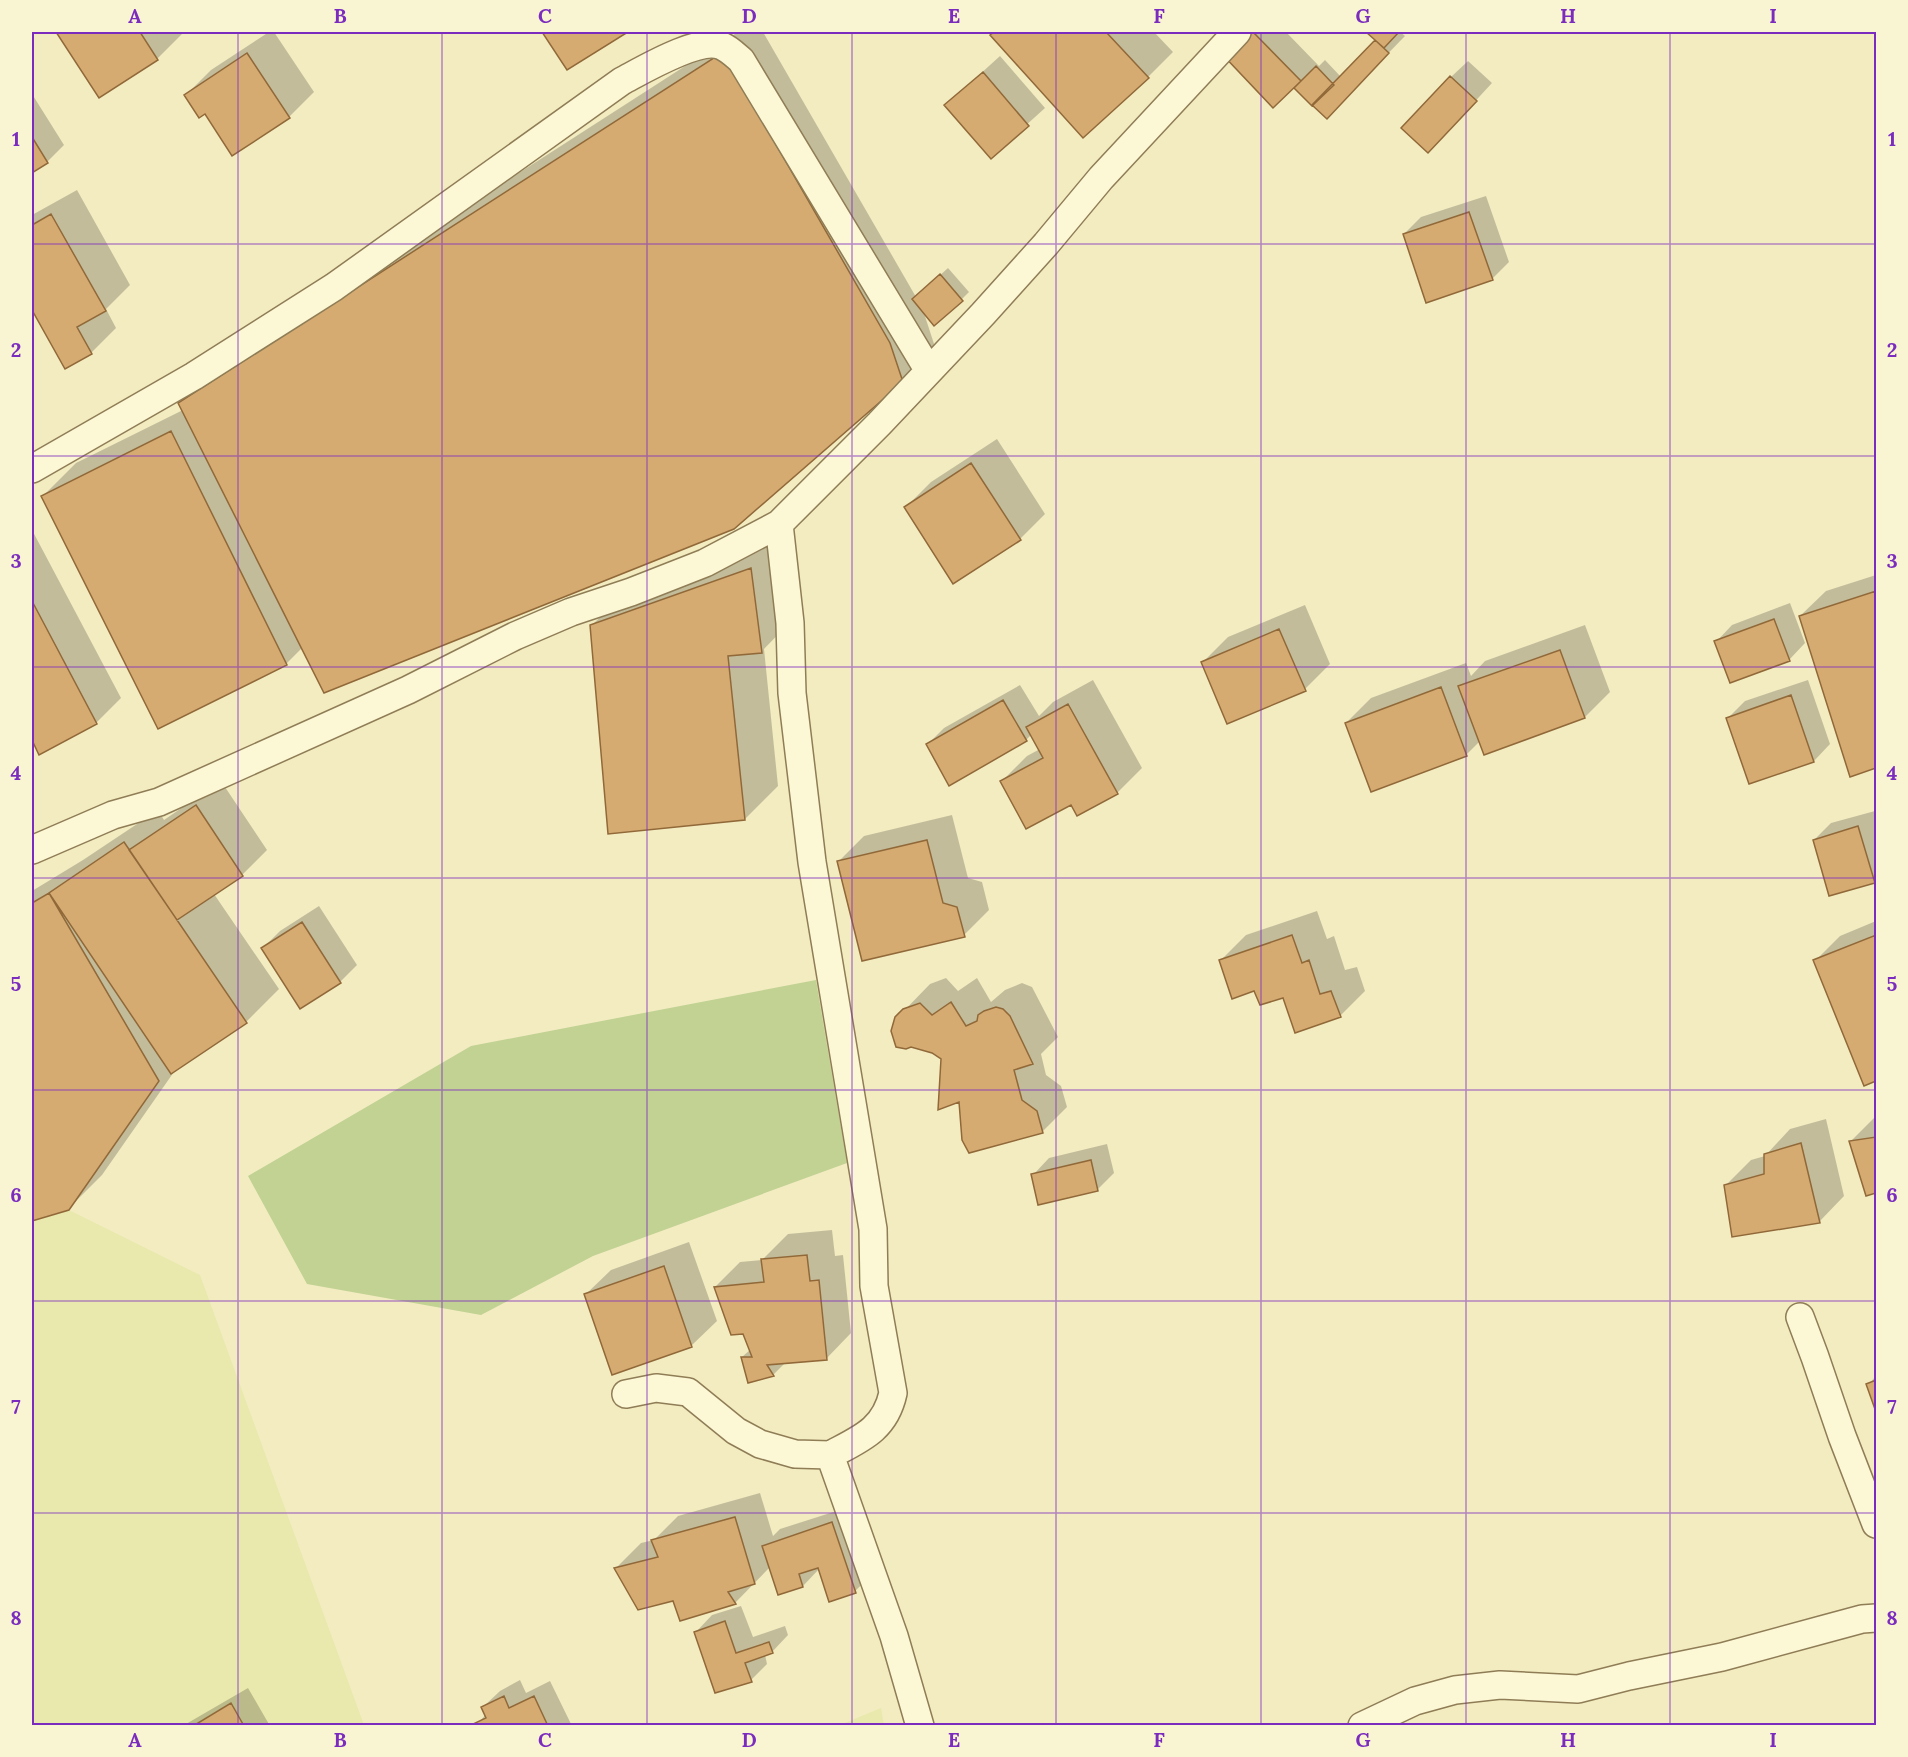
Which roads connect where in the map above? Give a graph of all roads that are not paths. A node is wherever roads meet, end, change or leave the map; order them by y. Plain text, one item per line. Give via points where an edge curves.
1 (1237, 32) edge
2 (929, 371) junction
3 (32, 469) edge
4 (779, 524) junction
5 (32, 850) edge
6 (1800, 1317) dead end
7 (626, 1394) dead end
8 (830, 1455) junction
9 (1876, 1524) edge
10 (1876, 1618) edge
11 (920, 1725) edge
12 (1362, 1725) edge

1 - 2 street
2 - 3 street via 741,60 721,45 695,46 622,81 334,287 194,376
2 - 4 street
4 - 5 street via 705,562 515,636 408,690 159,802 113,815
4 - 8 street via 790,623 792,693 812,862 873,1229 874,1286 893,1393 890,1407 875,1428
6 - 9 street
7 - 8 street via 656,1388 688,1392 736,1431 760,1444 795,1454
8 - 11 street via 894,1636
10 - 12 street via 1578,1689 1500,1685 1455,1690 1415,1701

